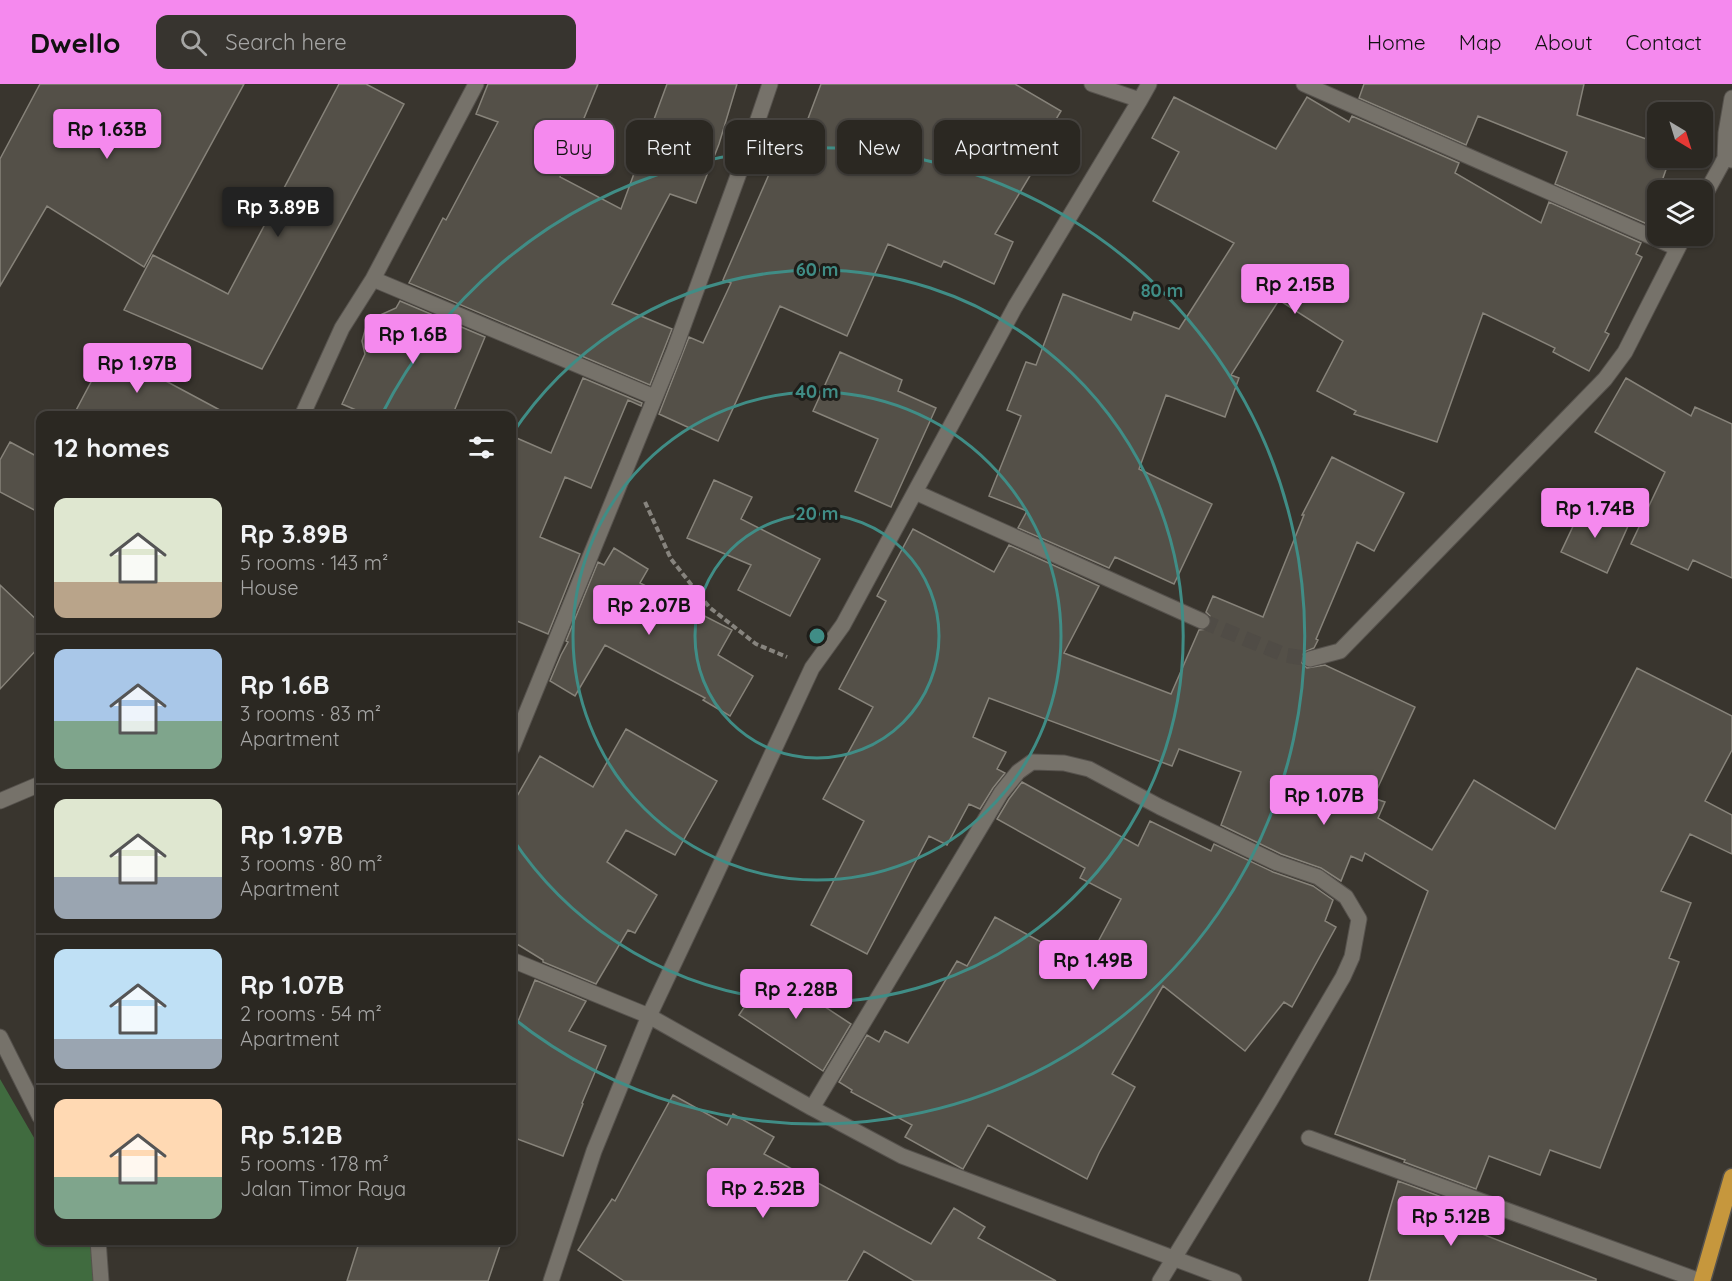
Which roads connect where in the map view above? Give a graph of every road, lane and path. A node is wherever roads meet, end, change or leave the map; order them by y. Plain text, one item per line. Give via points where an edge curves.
1 (476, 84) edge
2 (770, 84) edge
3 (1092, 84) edge
4 (1149, 84) edge
5 (1304, 84) edge
6 (1732, 98) edge
7 (1140, 100) junction
8 (1729, 159) edge
9 (1713, 183) edge
10 (1647, 228) edge
11 (1678, 246) edge
12 (373, 279) junction
13 (654, 397) junction
14 (304, 411) edge
15 (915, 492) junction
16 (644, 495) dead end
17 (1202, 621) tunnel mouth
18 (1310, 659) tunnel mouth
19 (812, 668) junction
20 (516, 738) edge
21 (36, 786) edge
22 (0, 801) edge
23 (516, 962) edge
24 (649, 1016) junction
25 (0, 1037) edge
26 (812, 1108) junction
27 (36, 1109) edge
28 (1309, 1138) dead end
29 (1732, 1177) edge
30 (98, 1245) edge
31 (1173, 1259) junction
32 (101, 1281) edge
33 (550, 1281) edge
34 (1160, 1281) edge
35 (1234, 1281) edge
36 (1701, 1281) edge

1 - 12 street
2 - 13 street
3 - 7 street
4 - 7 street
5 - 10 street
6 - 8 street via 1726,133
7 - 15 street via 1015,307
8 - 9 street
11 - 18 street via 1625,352 1605,379 1340,651
12 - 13 street
12 - 14 street via 342,328
13 - 20 street
15 - 17 street
15 - 19 street via 843,625
16 - 19 path via 671,560 709,607 756,644
19 - 24 street
21 - 22 street
23 - 24 street
24 - 26 street
24 - 33 street via 594,1151
25 - 27 street
26 - 31 street via 902,1156
26 - 31 street via 1001,793 1018,772 1032,762 1089,769 1160,807 1318,877 1346,897 1359,920 1352,957 1343,977
28 - 36 street
29 - 36 highway
30 - 32 street
31 - 34 street
31 - 35 street

